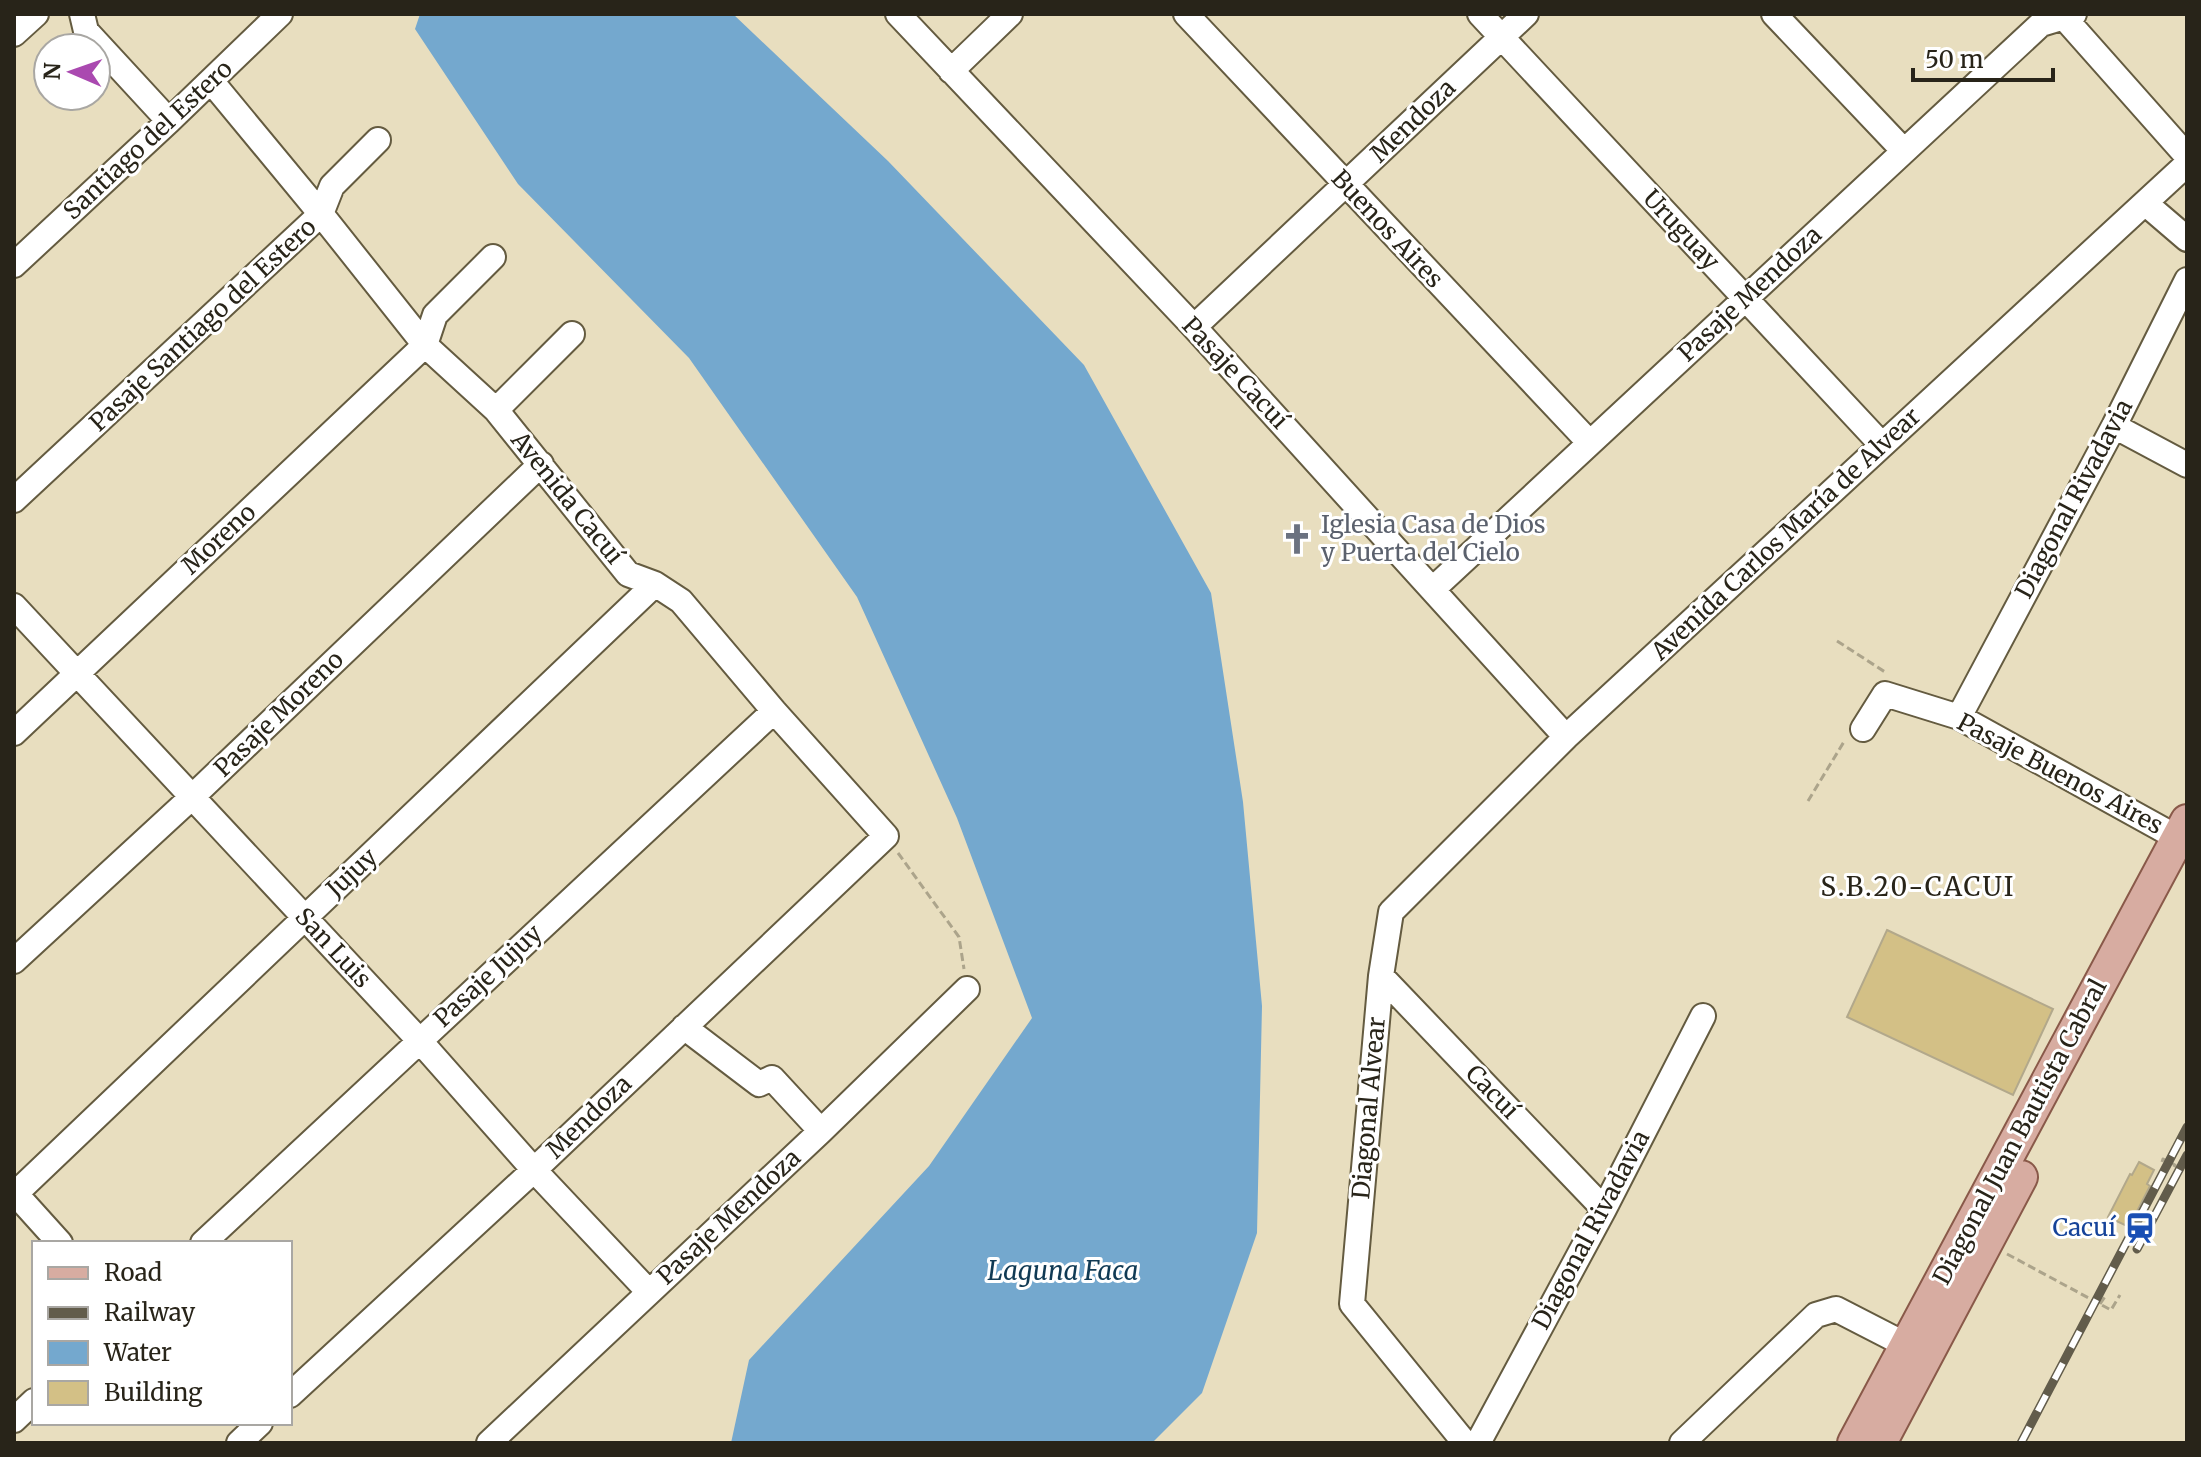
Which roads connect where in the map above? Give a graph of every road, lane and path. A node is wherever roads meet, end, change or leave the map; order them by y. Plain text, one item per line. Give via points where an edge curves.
1 (36, 14) edge
2 (82, 14) edge
3 (280, 14) edge
4 (898, 14) edge
5 (1010, 14) edge
6 (1186, 14) edge
7 (1480, 14) edge
8 (1526, 14) edge
9 (1774, 14) edge
10 (2066, 15) edge
11 (14, 34) edge
12 (1502, 37) junction
13 (951, 71) junction
14 (211, 81) junction
15 (169, 121) junction
16 (378, 140) dead end
17 (1904, 151) junction
18 (2187, 156) edge
19 (2187, 164) edge
20 (1346, 185) junction
21 (2145, 203) junction
22 (321, 214) junction
23 (2187, 239) edge
24 (493, 257) dead end
25 (14, 265) edge
26 (2187, 280) edge
27 (1745, 299) junction
28 (1194, 327) junction
29 (572, 334) dead end
30 (425, 345) junction
31 (496, 410) junction
32 (2114, 426) junction
33 (1589, 442) junction
34 (1882, 445) junction
35 (541, 464) junction
36 (2187, 465) edge
37 (14, 500) edge
38 (655, 584) junction
39 (1433, 589) junction
40 (14, 606) edge
41 (1837, 641) dead end
42 (77, 673) junction
43 (1885, 694) junction
44 (774, 711) junction
45 (1959, 717) junction
46 (1863, 729) joint
47 (14, 733) edge
48 (1566, 737) junction
49 (191, 798) junction
50 (1808, 801) dead end
51 (886, 836) junction
52 (2185, 841) edge
53 (1391, 912) joint
54 (304, 918) junction
55 (14, 961) edge
56 (1381, 976) junction
57 (967, 989) joint
58 (1703, 1016) dead end
59 (684, 1027) junction
60 (419, 1040) junction
61 (2059, 1082) junction
62 (821, 1131) junction
63 (2162, 1162) dead end
64 (2174, 1167) dead end
65 (534, 1170) junction
66 (14, 1194) edge
67 (1604, 1209) junction
68 (58, 1241) edge
69 (205, 1241) edge
70 (1986, 1242) junction
71 (649, 1292) junction
72 (2106, 1295) dead end
73 (2120, 1295) dead end
74 (2100, 1304) junction
75 (1921, 1333) junction
76 (292, 1393) edge
77 (32, 1403) edge
78 (14, 1420) edge
79 (1451, 1437) edge
80 (489, 1443) edge
81 (1478, 1443) edge
82 (1682, 1443) edge
83 (1854, 1443) edge
84 (1880, 1443) edge

1 - 11 street
2 - 15 street via 86,31
3 - 14 street, Santiago del Estero
4 - 13 street, Pasaje Cacuí
5 - 13 street
6 - 20 street, Buenos Aires
7 - 12 street, Uruguay
8 - 12 street, Mendoza
9 - 17 street
10 - 17 street, Pasaje Mendoza via 2041,24
10 - 18 street
12 - 20 street, Mendoza
12 - 27 street, Uruguay
13 - 28 street, Pasaje Cacuí
14 - 15 street, Santiago del Estero
14 - 22 street, Avenida Cacuí
15 - 25 street, Santiago del Estero
16 - 22 street, Pasaje Santiago del Estero via 332,186
17 - 27 street, Pasaje Mendoza
19 - 21 street, Avenida Carlos María de Alvear
20 - 28 street, Mendoza
20 - 33 street, Buenos Aires
21 - 23 street
21 - 34 street, Avenida Carlos María de Alvear
22 - 30 street, Avenida Cacuí
22 - 37 street, Pasaje Santiago del Estero
24 - 30 street via 435,315
26 - 32 street, Diagonal Rivadavia
27 - 33 street, Pasaje Mendoza
27 - 34 street, Uruguay
28 - 39 street, Pasaje Cacuí
29 - 31 street
30 - 31 street, Avenida Cacuí
30 - 42 street, Moreno
31 - 35 street, Avenida Cacuí
32 - 36 street
32 - 45 street, Diagonal Rivadavia
33 - 39 street, Pasaje Mendoza
34 - 48 street, Avenida Carlos María de Alvear
35 - 38 street, Avenida Cacuí via 628,574
35 - 49 street, Pasaje Moreno
38 - 44 street, Avenida Cacuí via 681,601
38 - 54 street, Jujuy
39 - 48 street, Pasaje Cacuí
40 - 42 street, San Luis
41 - 43 path via 1893,677
42 - 47 street, Moreno
42 - 49 street, San Luis
43 - 45 street, Pasaje Buenos Aires
43 - 46 street
44 - 51 street, Avenida Cacuí
44 - 60 street, Pasaje Jujuy
45 - 52 street, Pasaje Buenos Aires
46 - 50 path via 1850,731
48 - 53 street, Avenida Carlos María de Alvear
49 - 54 street, San Luis
49 - 55 street, Pasaje Moreno
51 - 57 path via 959,937
51 - 59 street, Mendoza
52 - 61 main road, Diagonal Juan Bautista Cabral
53 - 56 street, Diagonal Alvear
54 - 60 street, San Luis
54 - 66 street, Jujuy
56 - 67 street, Cacuí
56 - 79 street, Diagonal Alvear via 1352,1304
57 - 62 street, Pasaje Mendoza
58 - 67 street, Diagonal Rivadavia
59 - 62 street via 759,1084 772,1078
59 - 65 street, Mendoza
60 - 65 street, San Luis
60 - 69 street, Pasaje Jujuy
61 - 70 main road, Diagonal Juan Bautista Cabral
61 - 75 main road, Diagonal Juan Bautista Cabral
62 - 71 street, Pasaje Mendoza
63 - 64 path
65 - 71 street, San Luis
65 - 76 street, Mendoza
66 - 68 street
67 - 81 street, Diagonal Rivadavia
70 - 74 path
70 - 75 main road, Diagonal Juan Bautista Cabral
71 - 80 street, Pasaje Mendoza
72 - 74 path
73 - 74 path via 2111,1310
75 - 82 street via 1836,1309 1816,1315
75 - 83 main road, Diagonal Juan Bautista Cabral
75 - 84 main road, Diagonal Juan Bautista Cabral
77 - 78 street

